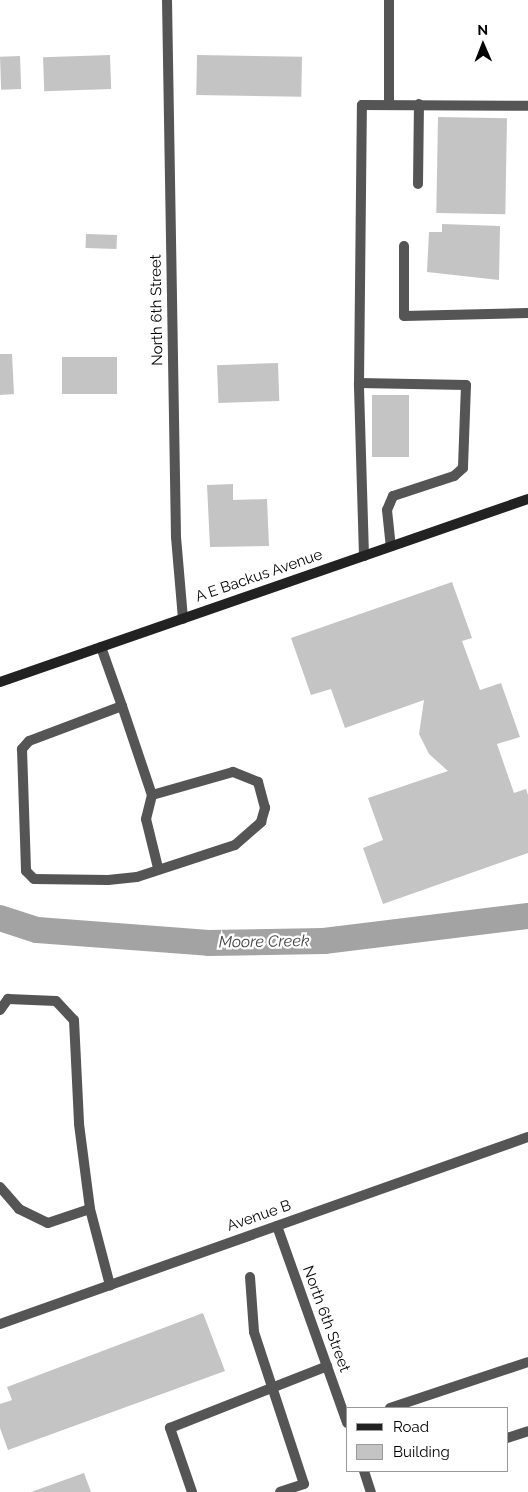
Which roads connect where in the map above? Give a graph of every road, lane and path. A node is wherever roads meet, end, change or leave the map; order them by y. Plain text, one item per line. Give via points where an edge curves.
1 (167, 0) edge
2 (389, 0) edge
3 (389, 104) junction
4 (419, 104) junction
5 (528, 106) edge
6 (418, 184) dead end
7 (404, 246) dead end
8 (528, 313) edge
9 (359, 383) junction
10 (528, 499) edge
11 (391, 546) junction
12 (364, 556) junction
13 (183, 619) junction
14 (101, 647) junction
15 (0, 682) edge
16 (122, 706) junction
17 (152, 795) junction
18 (158, 868) junction
19 (0, 1010) edge
20 (528, 1137) edge
21 (0, 1187) edge
22 (90, 1209) junction
23 (277, 1226) junction
24 (250, 1277) dead end
25 (110, 1285) junction
26 (0, 1324) edge
27 (528, 1362) edge
28 (327, 1366) junction
29 (272, 1388) junction
30 (393, 1407) edge
31 (346, 1420) edge
32 (528, 1430) edge
33 (508, 1438) edge
34 (364, 1472) edge
35 (192, 1492) edge
36 (280, 1492) edge
37 (371, 1492) edge

1 - 13 street, North 6th Street via 176,536
2 - 3 street
3 - 4 street
3 - 9 street via 362,105
4 - 5 street
4 - 6 street
7 - 8 street via 404,316
9 - 11 street via 466,385 463,468 454,476 394,496 387,510
9 - 12 street
10 - 11 street, A E Backus Avenue
11 - 12 street, A E Backus Avenue
12 - 13 street, A E Backus Avenue
13 - 14 street, A E Backus Avenue
14 - 15 street, A E Backus Avenue
14 - 16 street
16 - 17 street
16 - 18 street via 29,741 22,749 26,871 34,879 108,880
17 - 18 street via 146,819
17 - 18 street via 233,772 258,782 266,808 252,834 235,845
19 - 22 street via 8,998 56,1001 74,1020 79,1124
20 - 23 street, Avenue B
21 - 22 street via 19,1208 48,1223
22 - 25 street
23 - 25 street, Avenue B
23 - 28 street, North 6th Street
24 - 29 street via 254,1332
25 - 26 street, Avenue B
27 - 30 street
28 - 29 street
28 - 31 street, North 6th Street
29 - 35 street via 170,1428
29 - 36 street via 304,1484
32 - 33 street
34 - 37 street

